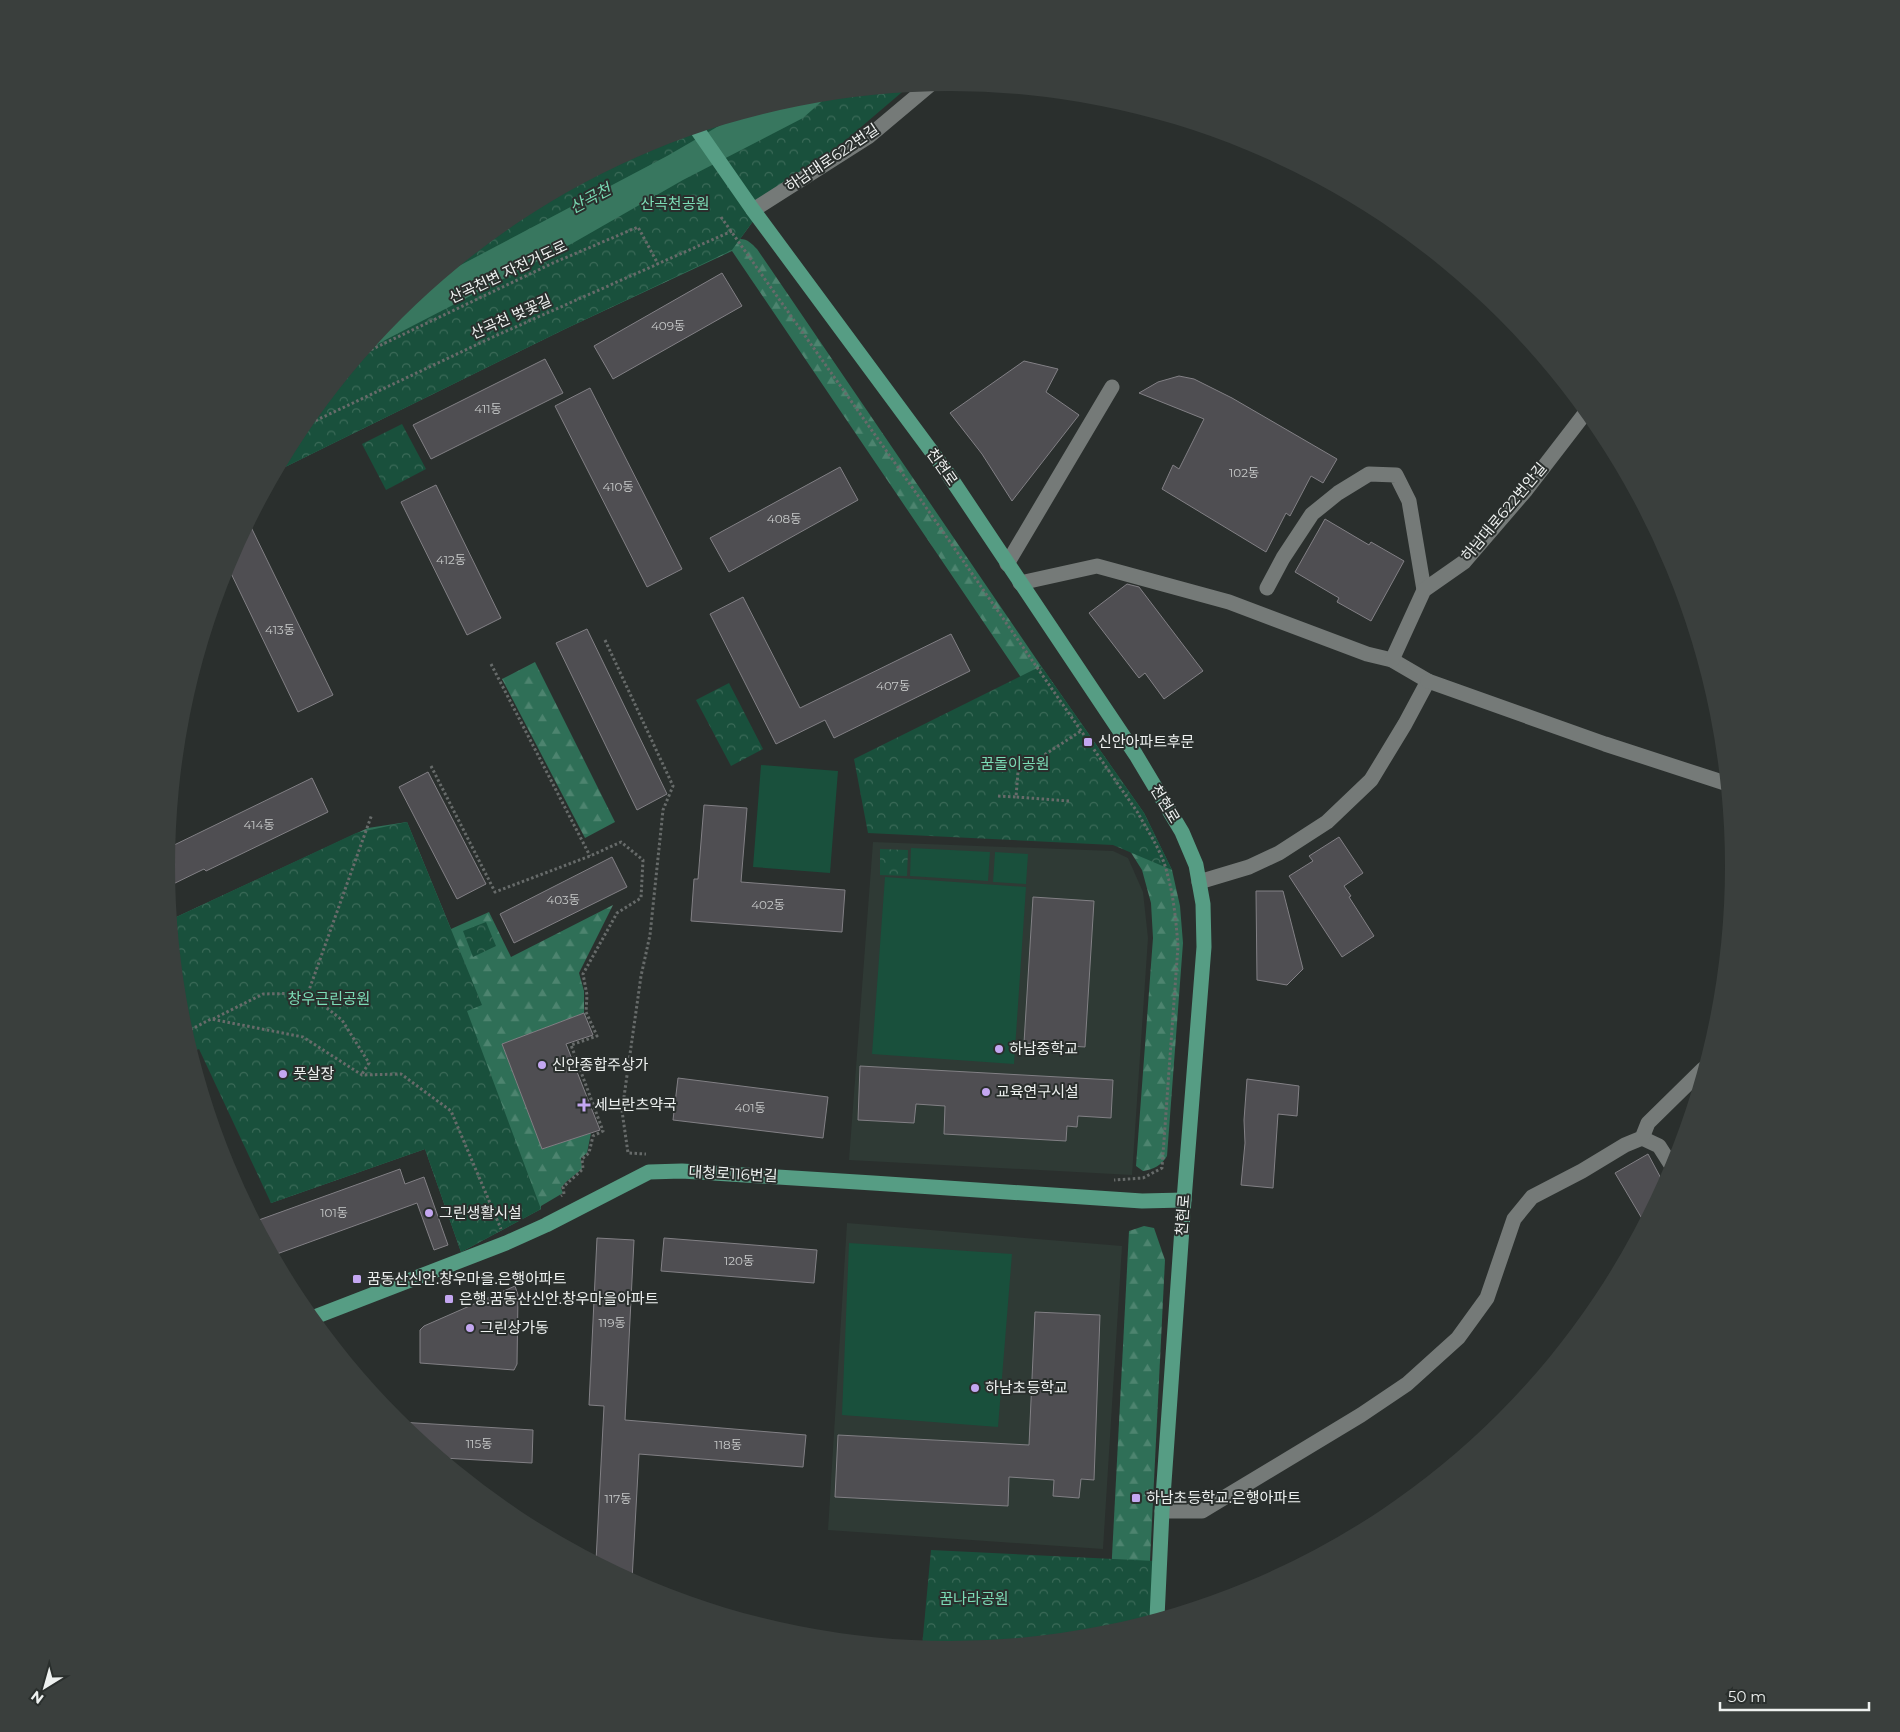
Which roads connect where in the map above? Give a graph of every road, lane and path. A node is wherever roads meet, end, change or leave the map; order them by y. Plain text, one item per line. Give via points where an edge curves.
1 (921, 92) edge
2 (699, 133) edge
3 (753, 210) junction
4 (721, 217) dead end
5 (732, 231) junction
6 (658, 264) junction
7 (374, 348) edge
8 (1112, 387) dead end
9 (1581, 418) edge
10 (317, 420) edge
11 (1007, 564) junction
12 (1020, 583) junction
13 (1267, 588) dead end
14 (1424, 590) junction
15 (605, 640) dead end
16 (1392, 660) junction
17 (491, 664) dead end
18 (1428, 681) junction
19 (1081, 731) junction
20 (431, 766) dead end
21 (1720, 781) edge
22 (998, 796) dead end
23 (1016, 797) junction
24 (1069, 802) dead end
25 (372, 814) dead end
26 (590, 856) junction
27 (1199, 882) junction
28 (308, 993) junction
29 (212, 1019) junction
30 (193, 1029) edge
31 (362, 1075) junction
32 (1695, 1077) edge
33 (1642, 1138) junction
34 (651, 1155) dead end
35 (1667, 1159) edge
36 (1106, 1180) dead end
37 (556, 1199) dead end
38 (1184, 1200) junction
39 (509, 1225) dead end
40 (504, 1236) junction
41 (319, 1315) edge
42 (1162, 1511) junction
43 (1157, 1612) edge

1 - 3 street, 하남대로622번길 via 868,137
2 - 3 main road, 천현로
3 - 11 main road, 천현로 via 946,471
4 - 5 path
5 - 6 path, 산곡천 벚꽃길
5 - 19 path
6 - 7 path, 산곡천변 자전거도로 via 638,227 544,267
6 - 10 path, 산곡천 벚꽃길
8 - 11 street
9 - 14 street, 하남대로622번안길 via 1526,490 1464,562
11 - 12 main road, 천현로
12 - 16 street via 1097,566 1229,602 1367,654
12 - 27 main road, 천현로 via 1165,803 1182,832 1196,865
13 - 14 street via 1312,514 1369,474 1396,475 1409,501
14 - 16 street
15 - 34 path via 673,786 664,810 650,935 622,1111 628,1153
16 - 18 street
17 - 26 path
18 - 21 street
18 - 27 street via 1371,780 1326,822 1249,867
19 - 23 path via 1018,772
19 - 36 path via 1138,813 1157,848 1167,871 1178,946 1162,1168 1143,1178
20 - 26 path via 495,892
22 - 23 path
23 - 24 path
25 - 28 path
26 - 37 path via 621,842 643,860 641,898 617,913 583,974 586,1012 596,1036 571,1045 602,1131 593,1136 588,1153 582,1159 584,1169 563,1187 564,1194
27 - 38 main road, 천현로 via 1204,947
28 - 29 path via 263,994
28 - 31 path via 342,1020 356,1040 369,1063
29 - 30 path
29 - 31 path via 303,1036
31 - 40 path via 401,1074 452,1111
32 - 33 street via 1648,1123
33 - 35 street via 1659,1146
33 - 42 street via 1532,1197 1514,1219 1486,1298 1458,1338 1407,1384 1202,1511
38 - 40 main road, 대청로116번길 via 1142,1202 864,1182 682,1171 648,1172 546,1225
38 - 42 main road, 천현로
39 - 40 path
40 - 41 main road, 대청로116번길
42 - 43 main road, 천현로

